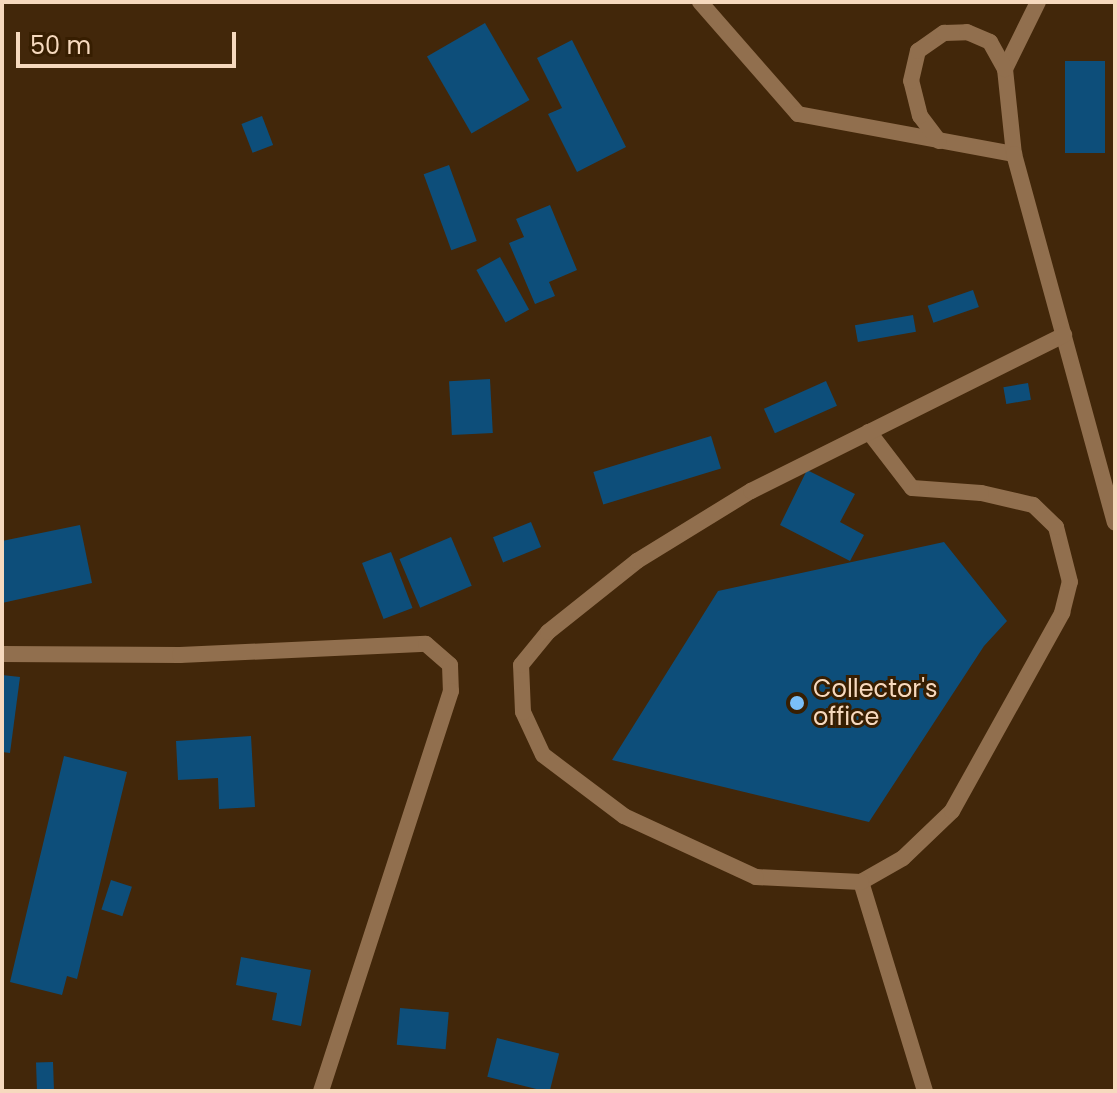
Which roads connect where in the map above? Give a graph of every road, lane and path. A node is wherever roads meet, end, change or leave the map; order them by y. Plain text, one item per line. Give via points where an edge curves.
1 (700, 2) edge
2 (1038, 2) edge
3 (1005, 69) junction
4 (939, 141) junction
5 (1014, 154) junction
6 (1064, 335) junction
7 (869, 432) junction
8 (1115, 522) edge
9 (2, 654) edge
10 (861, 882) junction
11 (321, 1091) edge
12 (925, 1091) edge

1 - 4 street via 798,114
2 - 3 street
3 - 4 street via 990,42 967,32 944,33 918,51 911,81 920,116
3 - 5 street
4 - 5 street
5 - 6 street
6 - 7 street
6 - 8 street
7 - 10 street via 912,488 981,493 1033,505 1056,527 1070,582 1062,613 952,811 903,858
7 - 10 street via 751,491 637,561 548,632 521,665 523,712 543,755 624,816 756,877
9 - 11 street via 180,655 426,644 450,665 451,691
10 - 12 street

